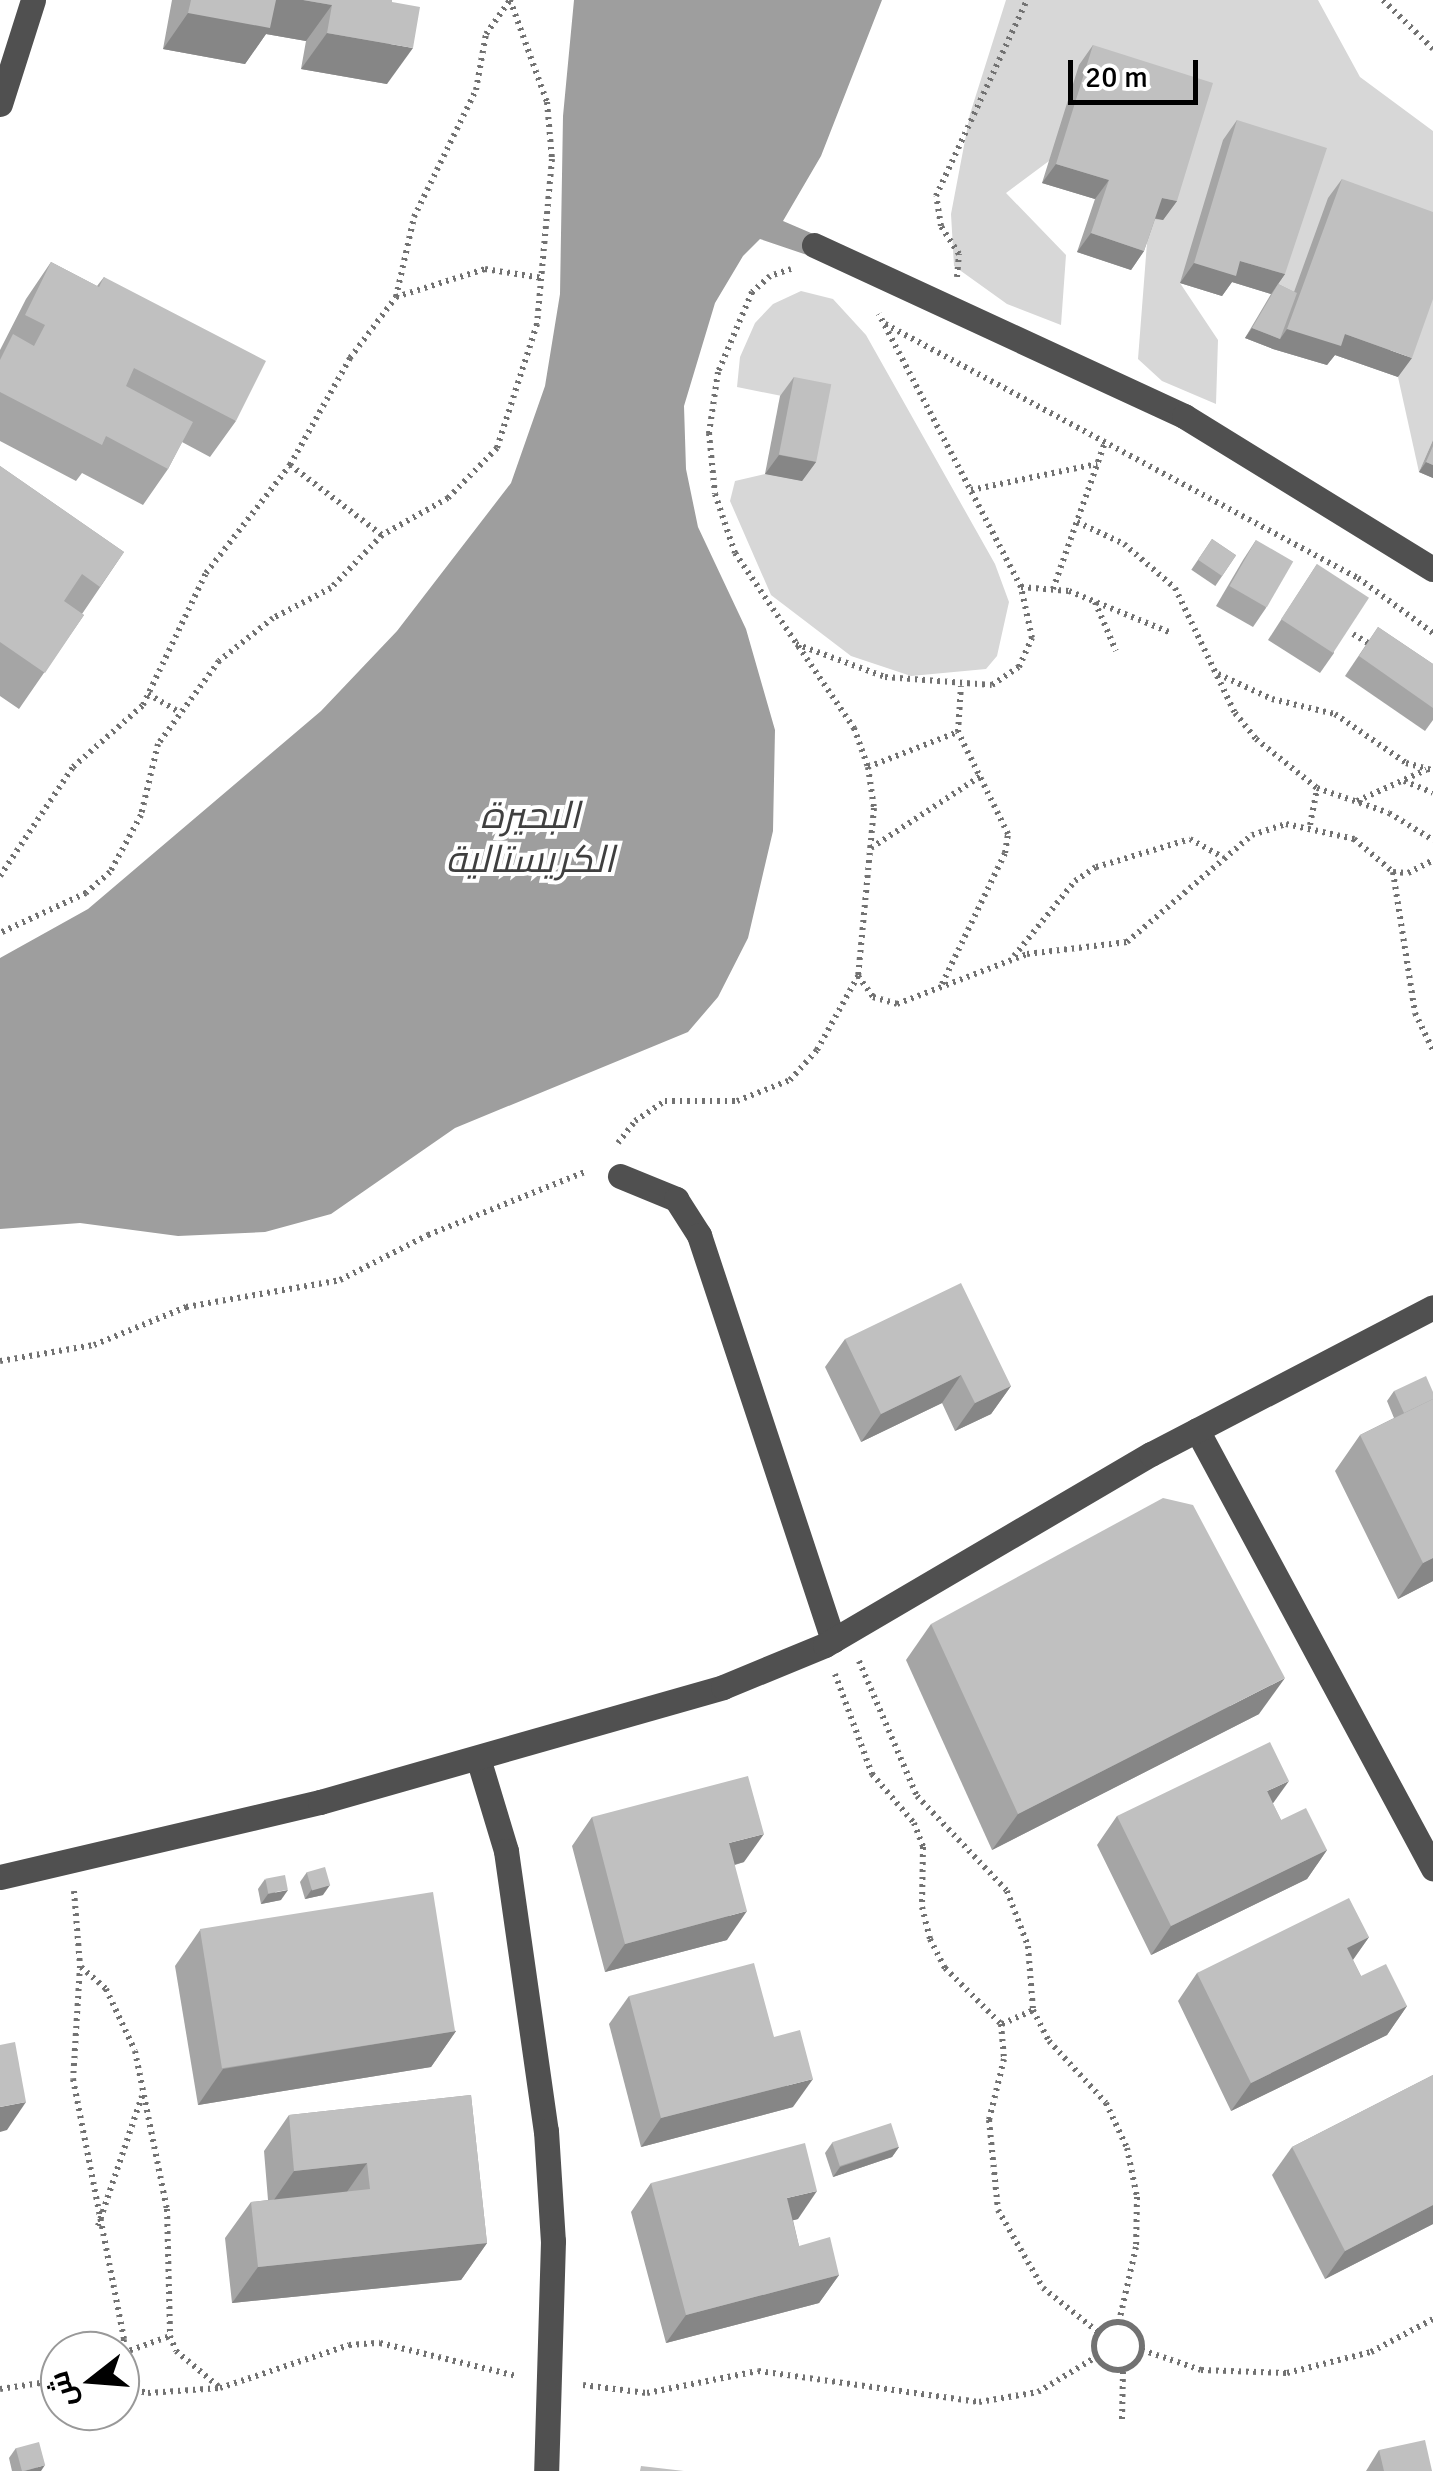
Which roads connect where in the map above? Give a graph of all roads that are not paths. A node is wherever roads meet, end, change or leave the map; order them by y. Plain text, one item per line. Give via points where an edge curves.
1 (33, 0) edge
2 (0, 104) edge
3 (814, 245) dead end
4 (1433, 569) edge
5 (609, 1165) road end
6 (1433, 1307) edge
7 (1197, 1430) junction
8 (835, 1639) junction
9 (478, 1758) junction
10 (1433, 1868) edge
11 (0, 1877) edge
12 (546, 2471) edge

1 - 2 street
3 - 4 street via 1184,416
5 - 8 street via 676,1199 699,1235
6 - 7 street
7 - 8 street
7 - 10 street
8 - 9 street via 723,1687
9 - 11 street
9 - 12 street via 506,1851 546,2131 552,2380

